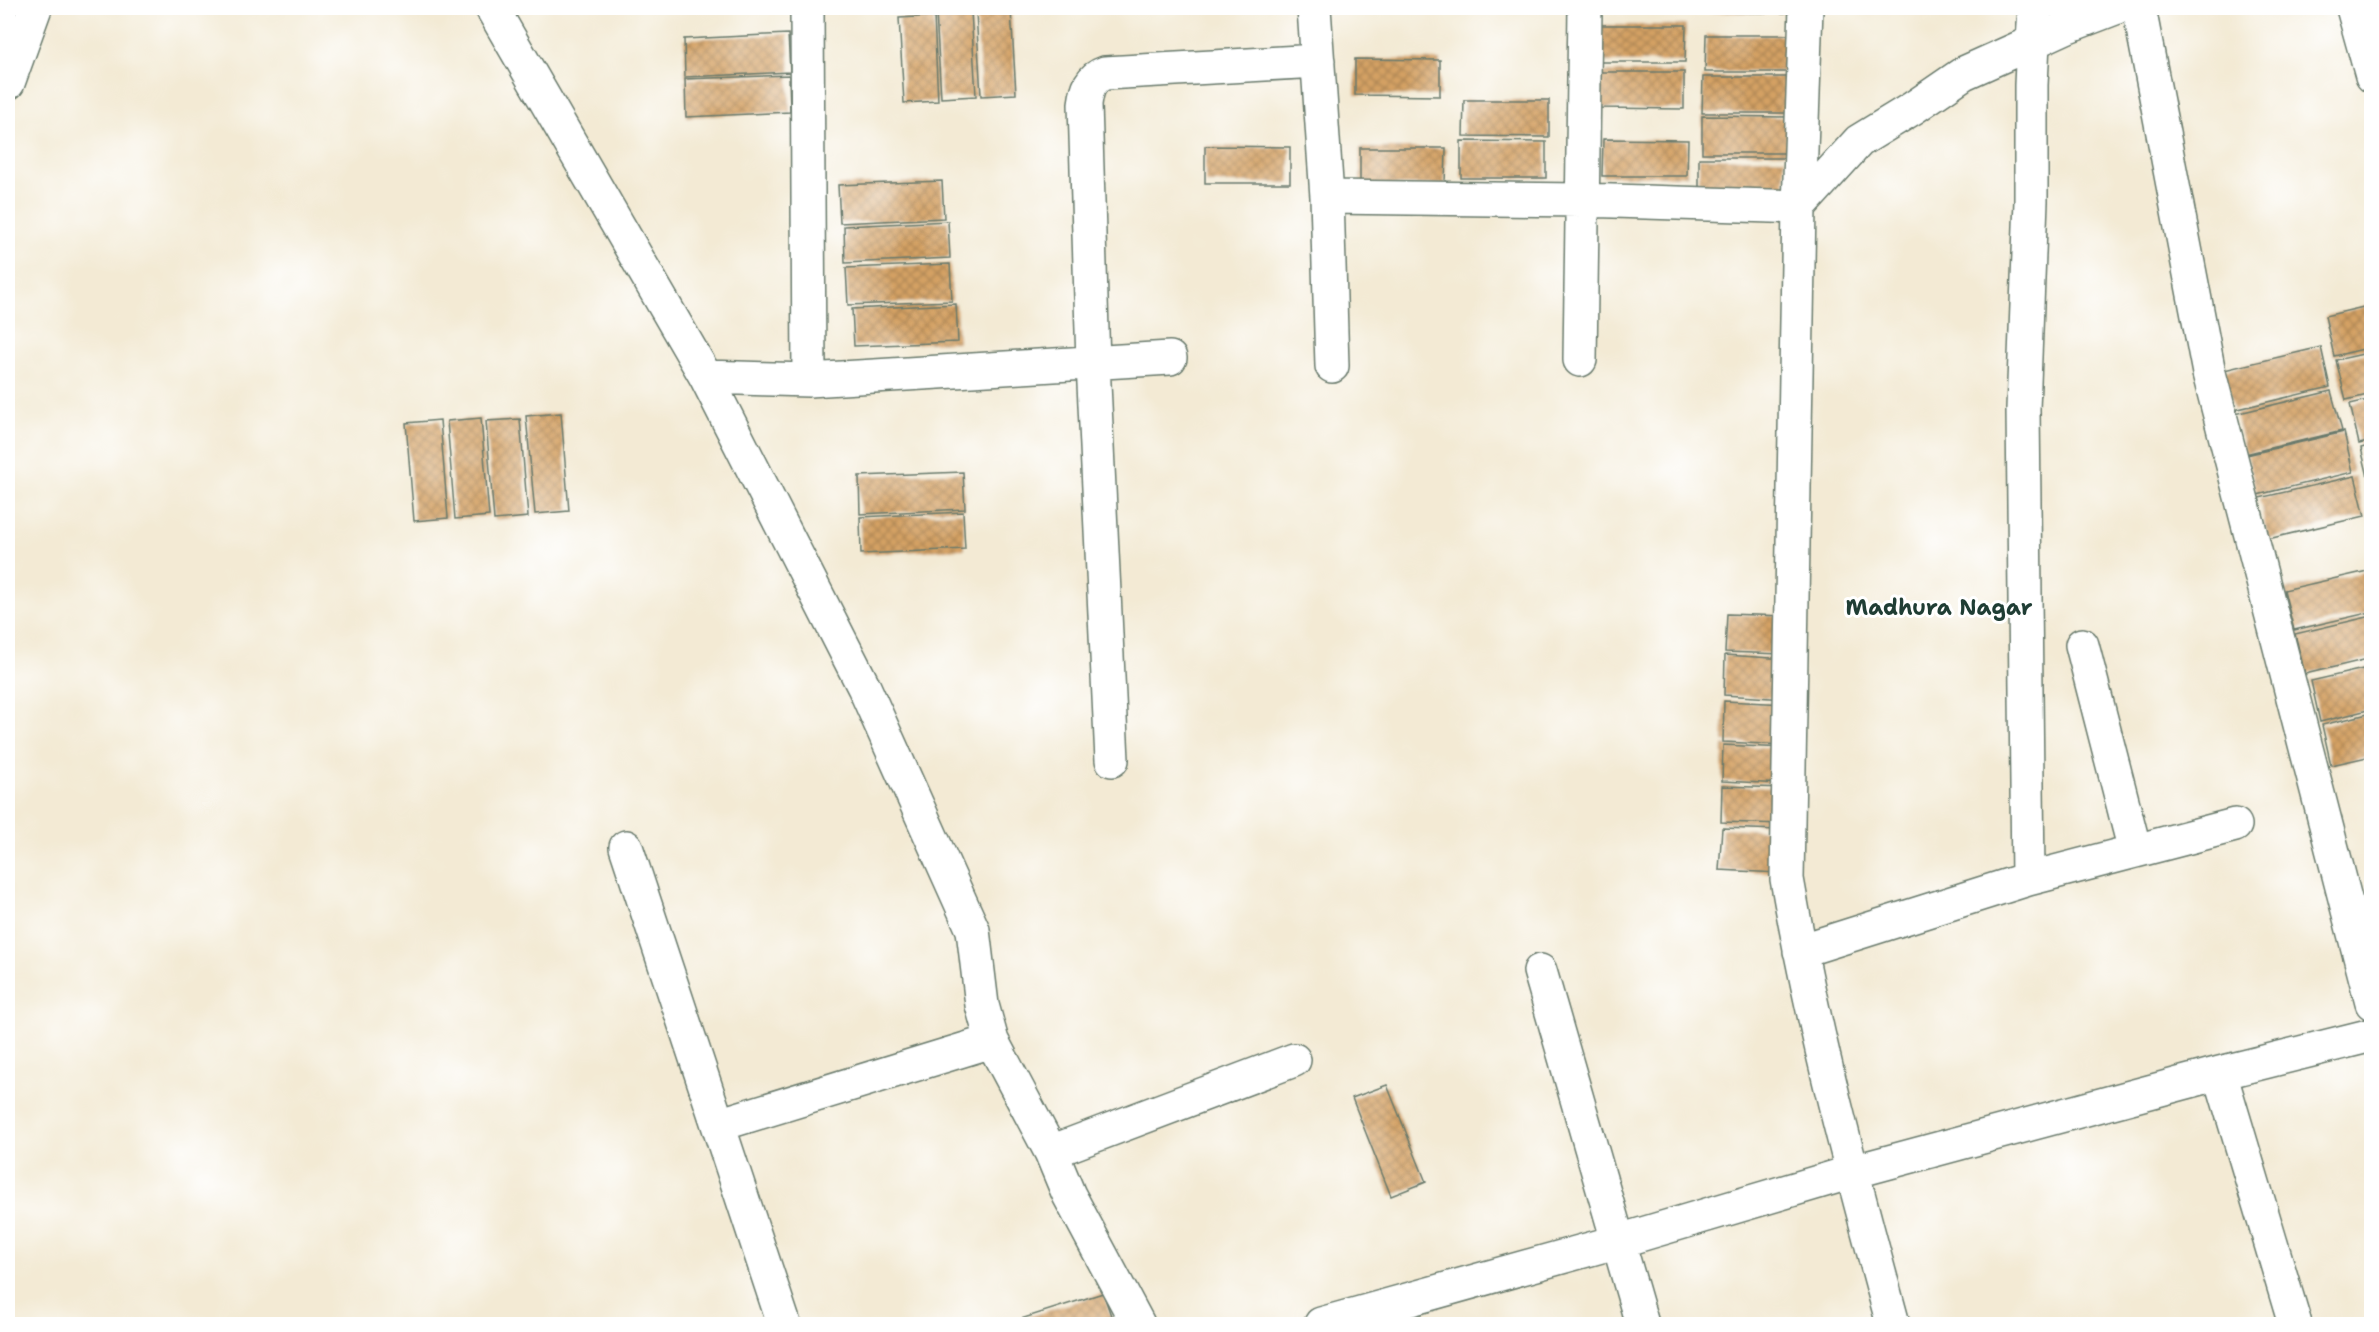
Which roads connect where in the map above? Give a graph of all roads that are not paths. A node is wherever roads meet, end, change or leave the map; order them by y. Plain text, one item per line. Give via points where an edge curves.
1 (492, 8) edge
2 (807, 8) edge
3 (1314, 8) edge
4 (1585, 8) edge
5 (1806, 8) edge
6 (2034, 8) edge
7 (2115, 8) edge
8 (2139, 8) edge
9 (2353, 8) edge
10 (24, 14) edge
11 (2033, 42) junction
12 (1318, 61) junction
13 (2372, 76) edge
14 (8, 83) edge
15 (1327, 197) junction
16 (1582, 200) junction
17 (1800, 207) junction
18 (1170, 358) dead end
19 (1580, 360) dead end
20 (1093, 363) junction
21 (1332, 366) dead end
22 (706, 377) junction
23 (809, 380) junction
24 (2082, 645) dead end
25 (1112, 760) dead end
26 (2235, 825) dead end
27 (626, 847) dead end
28 (2135, 851) junction
29 (2028, 879) junction
30 (1800, 951) junction
31 (1540, 971) dead end
32 (2372, 1003) edge
33 (2372, 1035) edge
34 (992, 1041) junction
35 (1294, 1060) dead end
36 (2220, 1073) junction
37 (718, 1125) junction
38 (1051, 1152) junction
39 (1852, 1172) junction
40 (1619, 1241) junction
41 (784, 1324) edge
42 (1138, 1324) edge
43 (1321, 1324) edge
44 (1642, 1324) edge
45 (1893, 1324) edge
46 (2295, 1324) edge

1 - 22 street
2 - 23 street
3 - 12 street
4 - 16 street
5 - 17 street
6 - 11 street
7 - 11 street
8 - 32 street via 2210,374
9 - 13 street
10 - 14 street
11 - 17 street via 1964,73 1858,141
11 - 29 street via 2023,409
12 - 15 street
12 - 20 street via 1106,73 1098,75 1088,87 1085,104
15 - 16 street
15 - 21 street
16 - 17 street
16 - 19 street
17 - 30 street via 1787,879
18 - 20 street
20 - 23 street
20 - 25 street
22 - 23 street
22 - 34 street via 864,687 973,930 982,1005
24 - 28 street
26 - 28 street
27 - 37 street
28 - 29 street
29 - 30 street
30 - 39 street
31 - 40 street
33 - 36 street
34 - 37 street
34 - 38 street
35 - 38 street
36 - 39 street
36 - 46 street
37 - 41 street
38 - 42 street via 1069,1195
39 - 40 street
39 - 45 street
40 - 43 street
40 - 44 street

